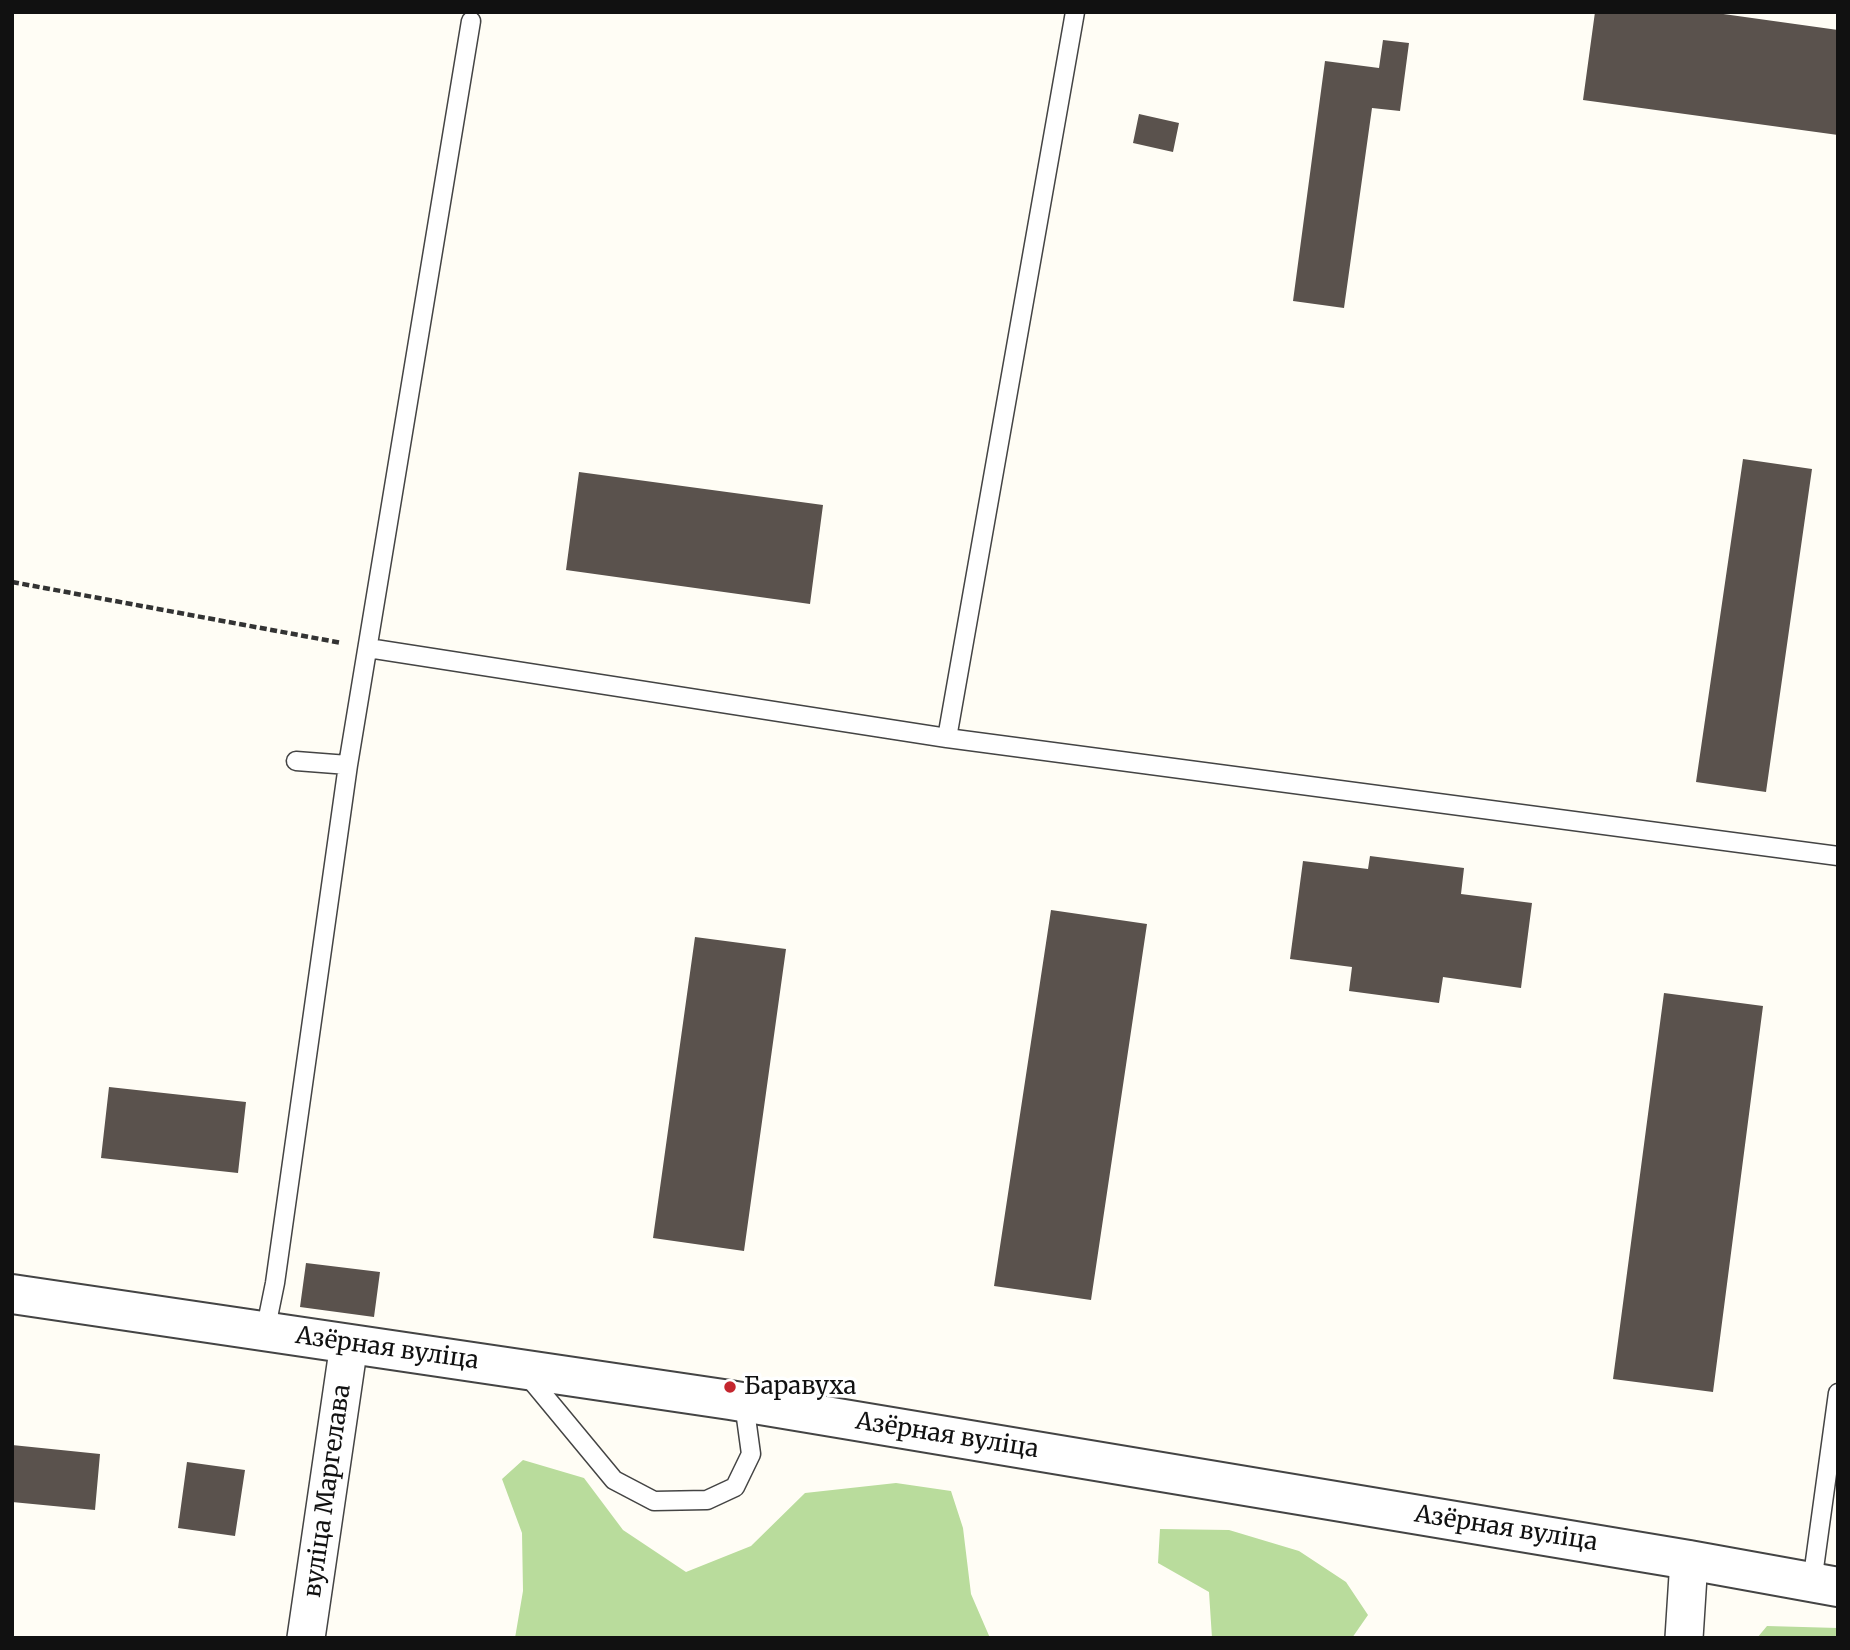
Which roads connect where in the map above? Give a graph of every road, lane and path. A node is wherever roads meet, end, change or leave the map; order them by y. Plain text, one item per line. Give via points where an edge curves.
1 (1075, 12) edge
2 (471, 21) dead end
3 (12, 582) edge
4 (368, 648) junction
5 (947, 738) junction
6 (296, 761) dead end
7 (348, 765) junction
8 (1838, 856) edge
9 (12, 1294) edge
10 (265, 1332) junction
11 (349, 1344) junction
12 (523, 1369) junction
13 (1838, 1393) edge
14 (744, 1403) junction
15 (1689, 1560) junction
16 (1825, 1585) edge
17 (306, 1638) edge
18 (1684, 1638) edge

1 - 5 lane
2 - 4 lane
3 - 4 path
4 - 5 lane
4 - 7 lane
5 - 8 lane
6 - 7 lane
7 - 10 lane
9 - 10 street, Азёрная вуліца
10 - 11 street, Азёрная вуліца
11 - 12 street, Азёрная вуліца
11 - 17 street, вуліца Маргелава
12 - 14 street, Азёрная вуліца
12 - 14 lane via 614,1480 654,1501 707,1500 735,1487 751,1454
13 - 16 lane
14 - 15 street, Азёрная вуліца
15 - 16 street, Азёрная вуліца
15 - 18 street

